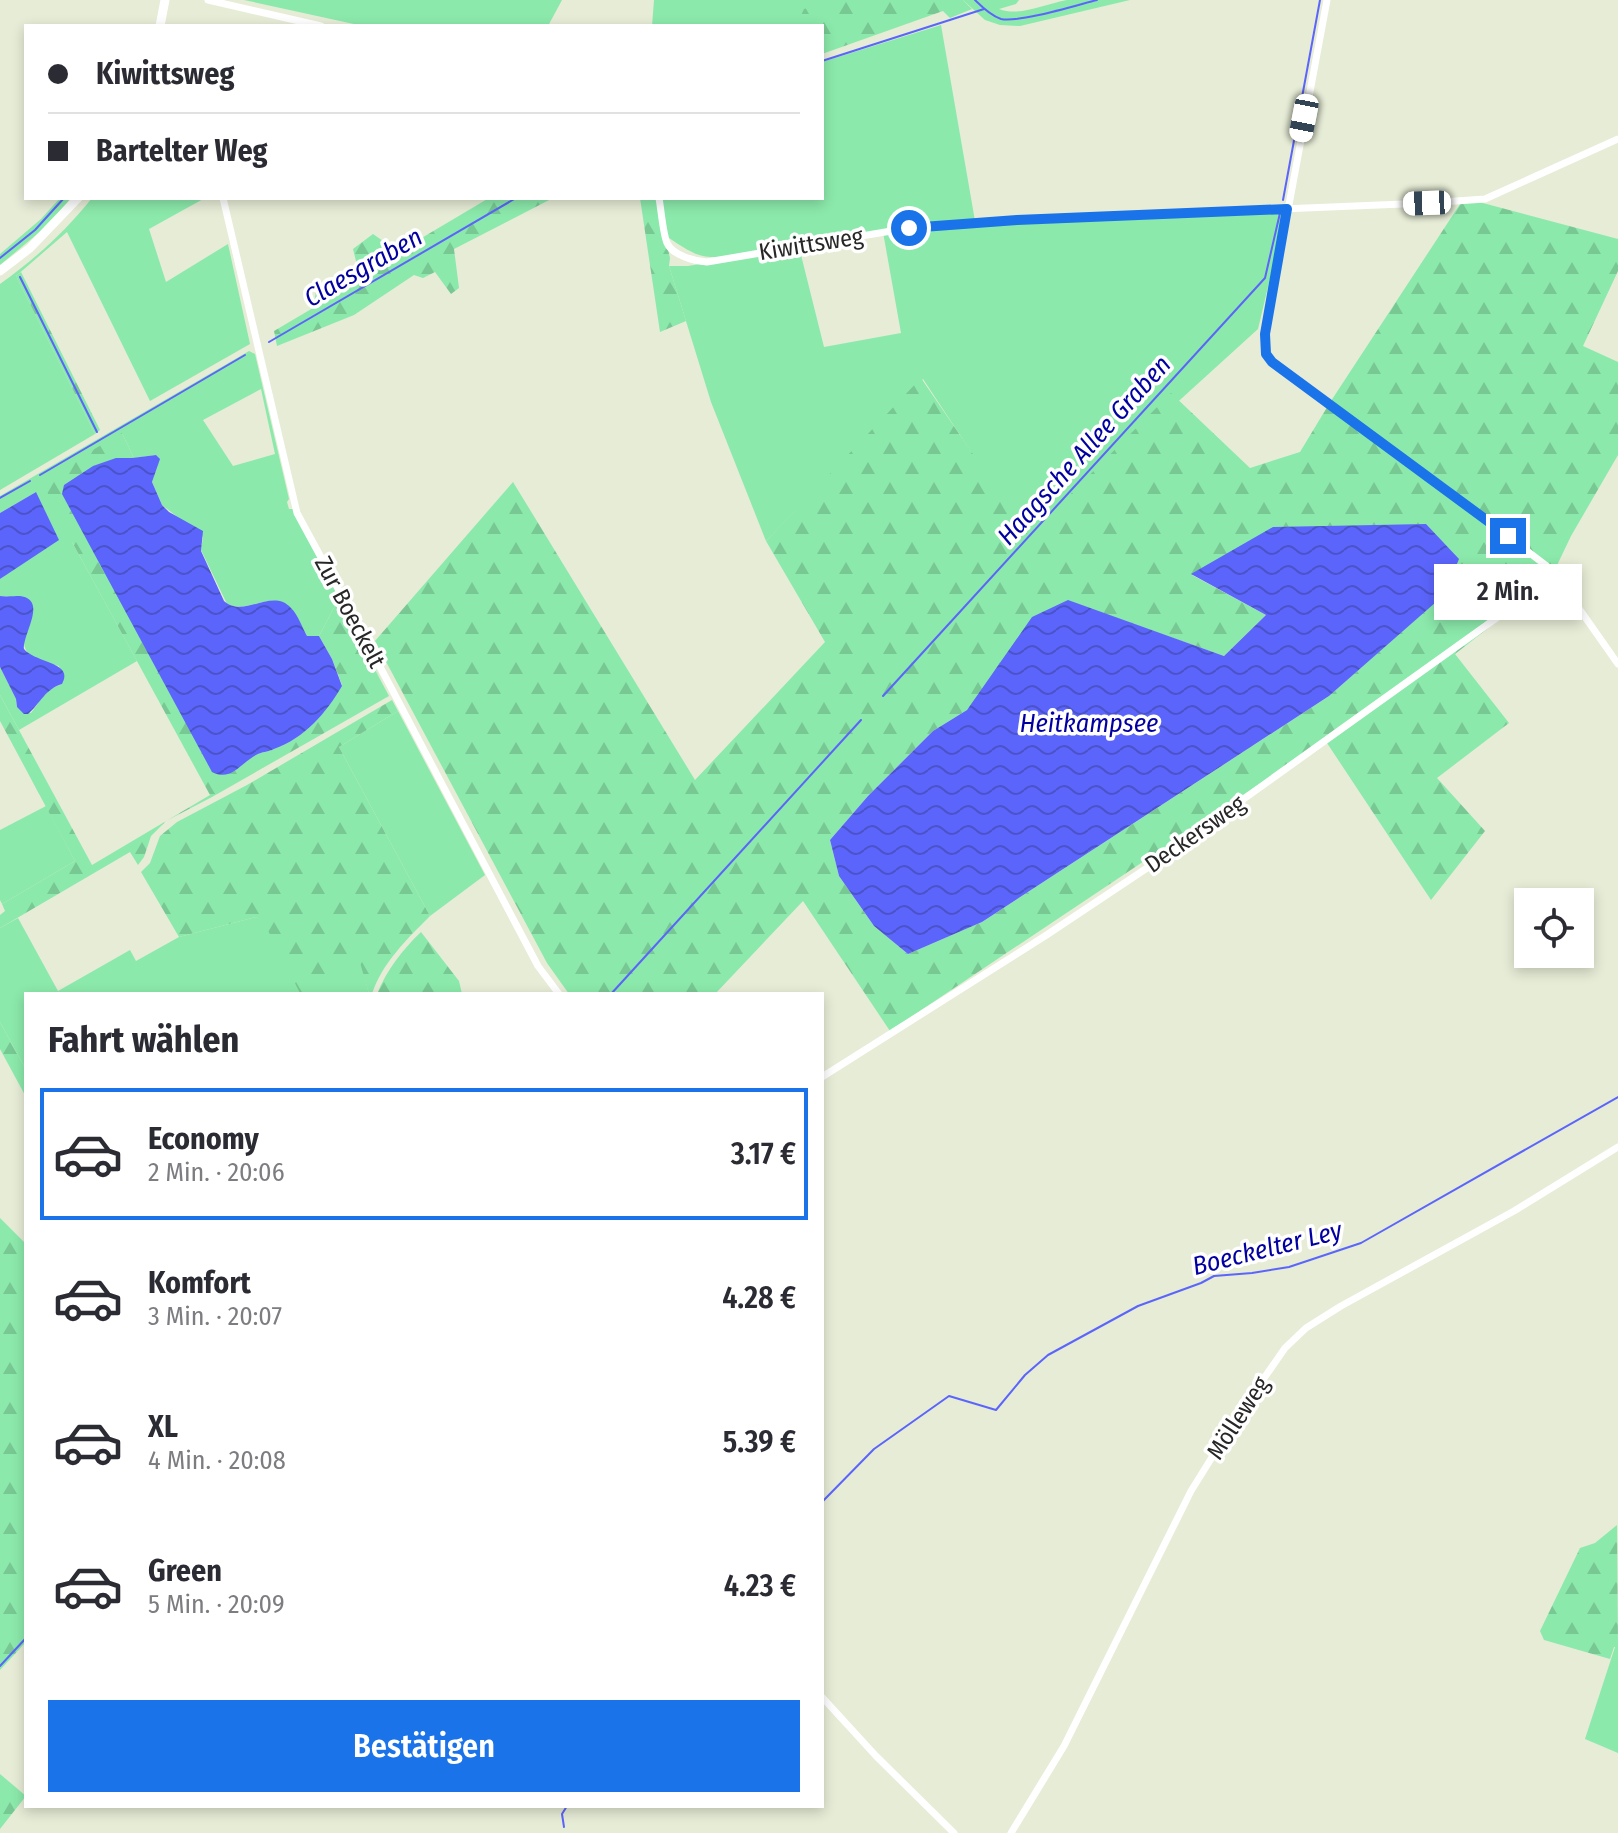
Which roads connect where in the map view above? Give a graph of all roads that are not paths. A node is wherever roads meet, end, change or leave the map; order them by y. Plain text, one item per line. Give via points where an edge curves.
1 (165, 0) edge
2 (208, 0) edge
3 (1327, 0) edge
4 (160, 24) edge
5 (312, 24) edge
6 (1618, 139) edge
7 (76, 200) edge
8 (223, 200) edge
9 (659, 200) edge
10 (1287, 209) junction
11 (0, 271) edge
12 (1552, 570) junction
13 (1618, 664) edge
14 (558, 992) edge
15 (824, 1076) edge
16 (1618, 1147) edge
17 (824, 1699) edge
18 (954, 1833) edge
19 (1011, 1833) edge

1 - 4 street
2 - 5 street
3 - 10 street
6 - 10 street, Kiwittsweg via 1485,199
7 - 11 street
8 - 14 street, Zur Boeckelt via 297,513 538,966
9 - 10 street, Kiwittsweg via 667,243 694,261 707,262 909,228
10 - 12 street via 1266,354
12 - 13 street
12 - 15 street, Deckersweg via 1544,584 1150,866
16 - 19 street, Mölleweg via 1341,1306 1285,1348 1191,1491 1064,1746
17 - 18 street

